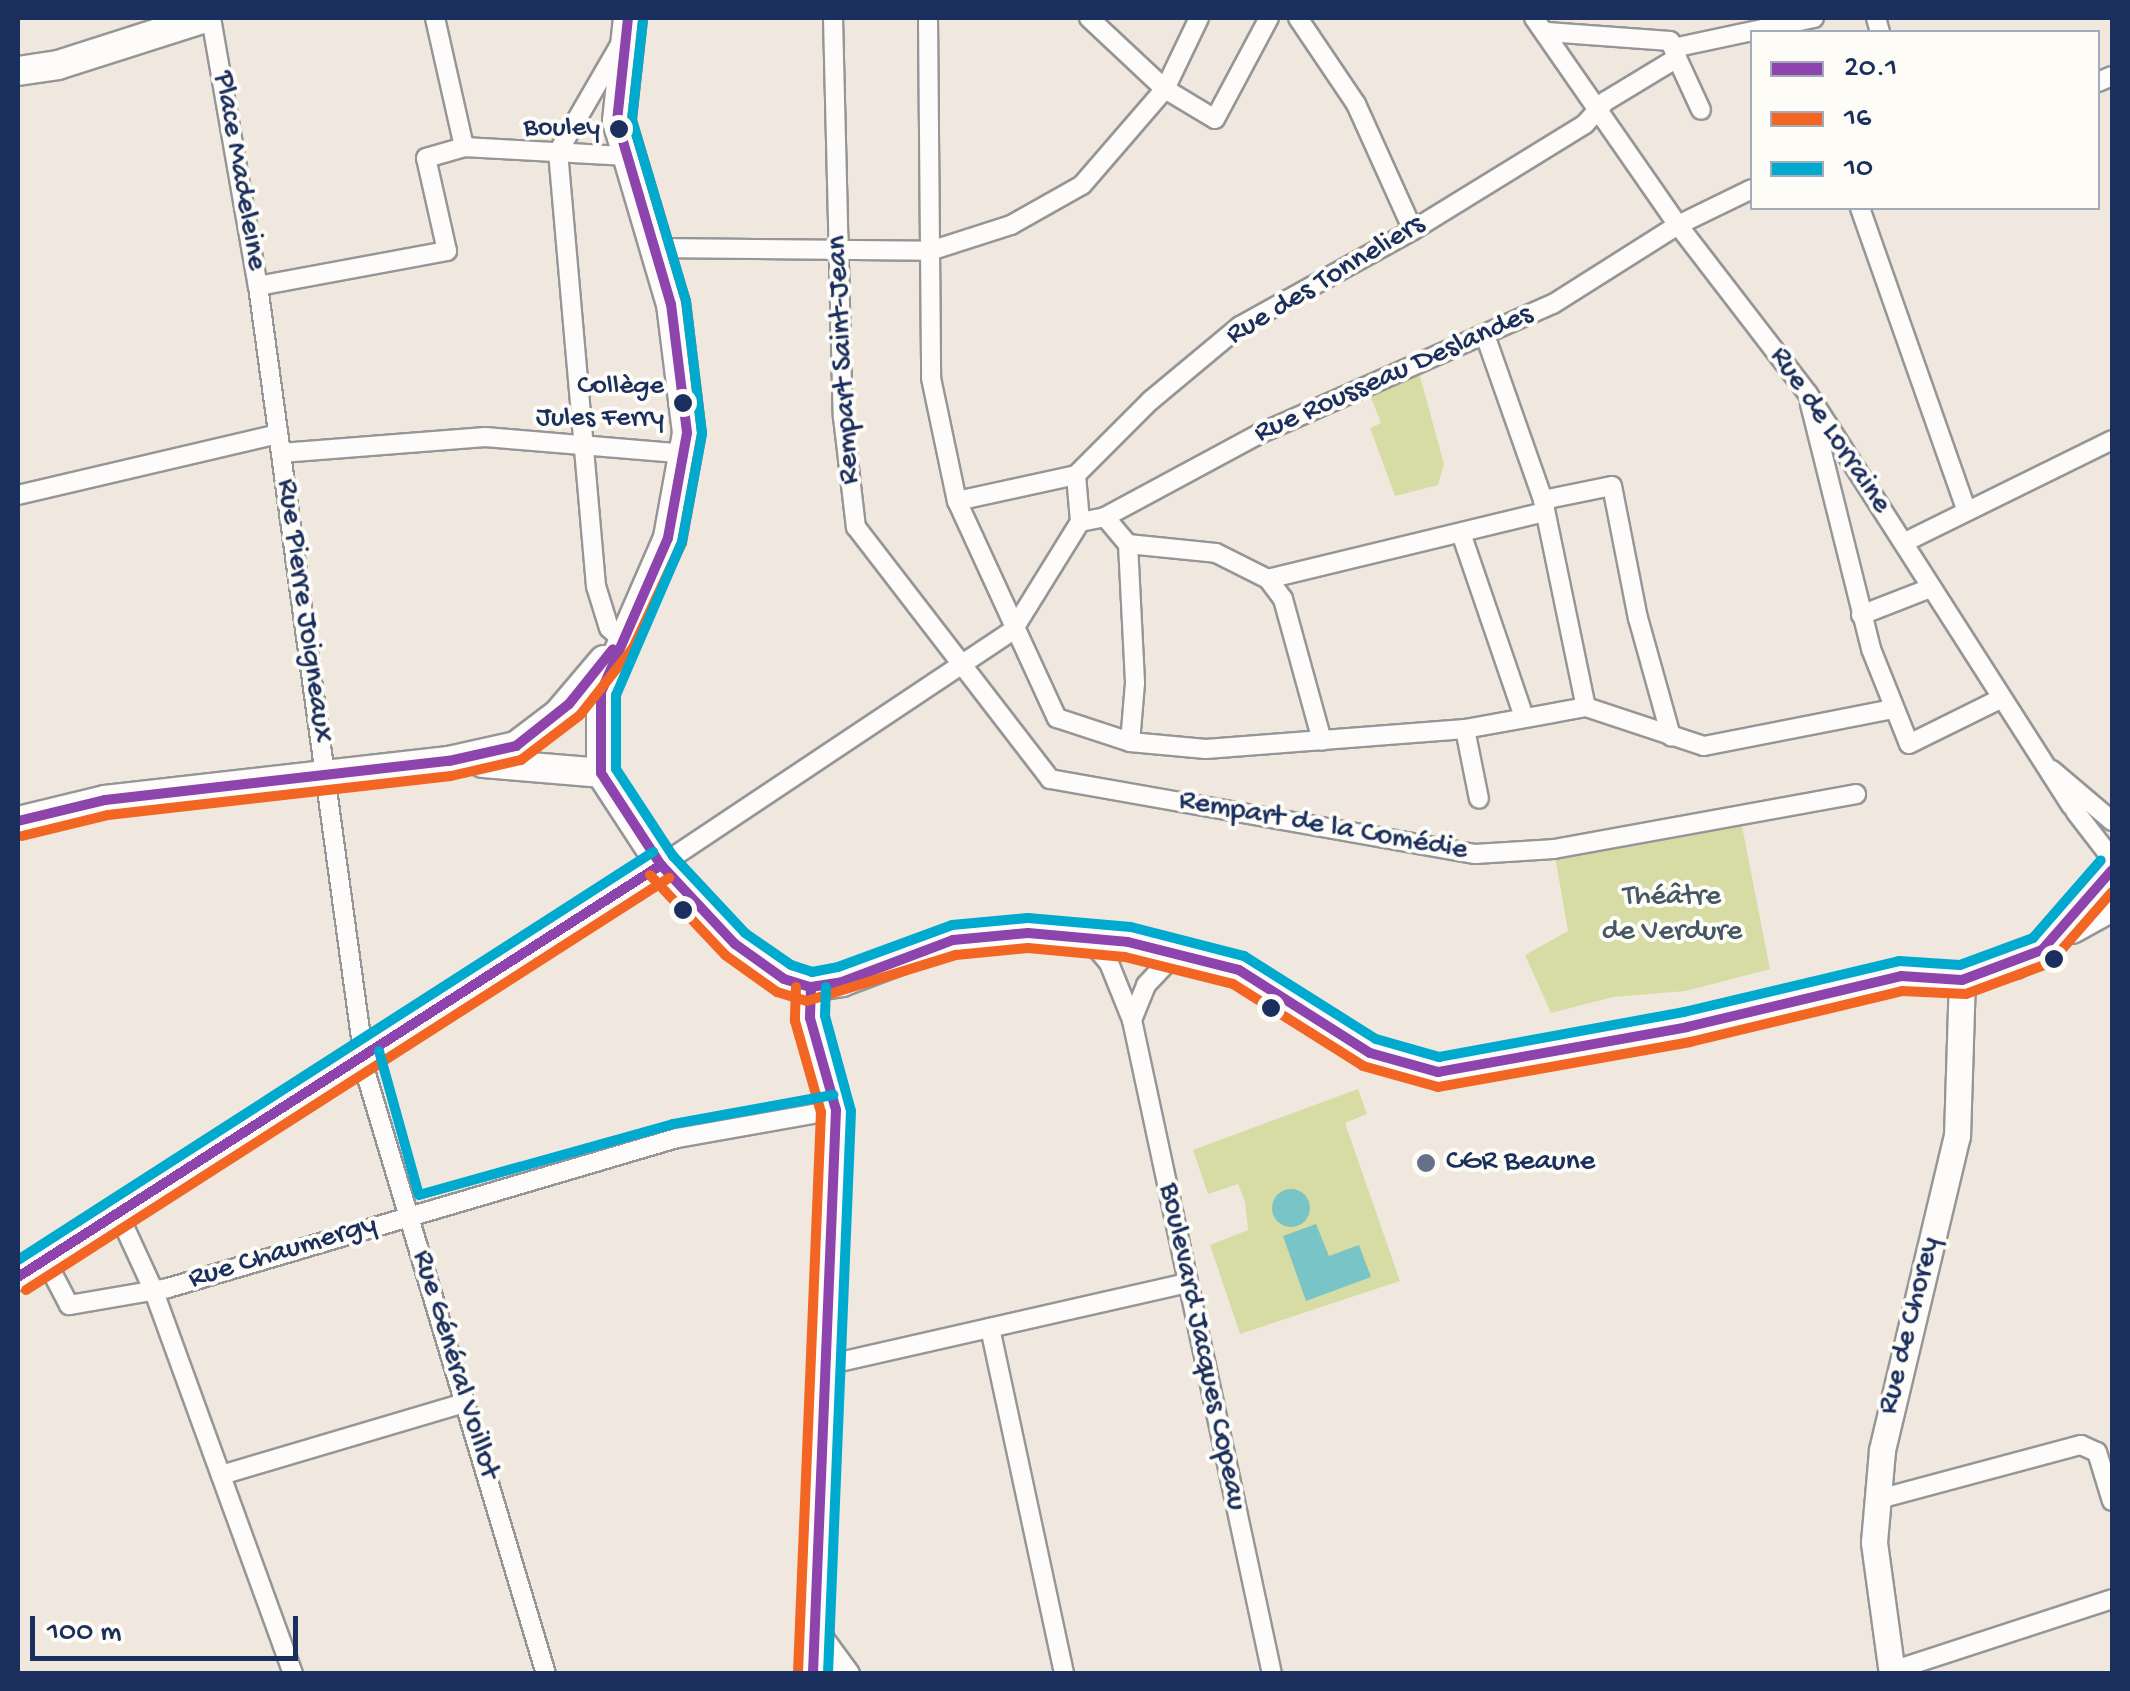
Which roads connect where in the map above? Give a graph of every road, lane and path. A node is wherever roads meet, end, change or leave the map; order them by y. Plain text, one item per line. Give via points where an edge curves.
1 (208, 18) edge
2 (436, 18) edge
3 (833, 18) edge
4 (928, 18) edge
5 (1089, 18) edge
6 (1199, 18) edge
7 (1270, 18) edge
8 (1298, 18) edge
9 (1802, 18) edge
10 (1541, 25) edge
11 (626, 27) edge
12 (1774, 29) edge
13 (1750, 35) edge
14 (1675, 53) junction
15 (18, 70) edge
16 (1165, 89) junction
17 (1597, 110) junction
18 (1701, 110) dead end
19 (464, 147) junction
20 (558, 152) junction
21 (622, 156) junction
22 (1750, 190) edge
23 (1861, 210) edge
24 (1678, 225) junction
25 (1413, 230) junction
26 (656, 248) junction
27 (838, 249) junction
28 (930, 251) junction
29 (258, 286) junction
30 (1485, 335) junction
31 (1808, 394) junction
32 (2112, 440) edge
33 (585, 442) junction
34 (280, 444) junction
35 (686, 454) junction
36 (1076, 475) junction
37 (18, 496) edge
38 (957, 501) junction
39 (1544, 506) junction
40 (1966, 509) junction
41 (1105, 517) junction
42 (1080, 522) junction
43 (1462, 536) junction
44 (1904, 542) junction
45 (1128, 544) junction
46 (1268, 579) junction
47 (1928, 588) junction
48 (1861, 614) junction
49 (1014, 630) junction
50 (621, 639) junction
51 (965, 664) junction
52 (1998, 700) junction
53 (1586, 707) junction
54 (1893, 709) junction
55 (1524, 718) junction
56 (1465, 729) junction
57 (1671, 736) junction
58 (1322, 741) junction
59 (1130, 742) junction
60 (449, 762) junction
61 (2042, 764) junction
62 (600, 773) junction
63 (326, 777) junction
64 (1856, 794) dead end
65 (1478, 799) dead end
66 (2112, 821) edge
67 (18, 822) edge
68 (2112, 860) edge
69 (661, 866) junction
70 (2112, 870) edge
71 (2112, 907) edge
72 (1088, 937) junction
73 (2042, 950) junction
74 (1178, 951) junction
75 (1962, 980) junction
76 (811, 987) junction
77 (1132, 1020) junction
78 (365, 1055) junction
79 (836, 1110) junction
80 (118, 1213) junction
81 (409, 1214) junction
82 (46, 1259) junction
83 (18, 1277) edge
84 (1187, 1284) junction
85 (153, 1288) junction
86 (990, 1328) junction
87 (822, 1366) junction
88 (464, 1403) junction
89 (221, 1474) junction
90 (1879, 1499) junction
91 (2112, 1501) edge
92 (2112, 1599) edge
93 (814, 1629) junction
94 (1892, 1672) edge
95 (293, 1674) edge
96 (546, 1674) edge
97 (813, 1674) edge
98 (846, 1674) edge
99 (1064, 1674) edge
100 (1272, 1674) edge

1 - 15 main road
1 - 29 street, Place Madeleine
2 - 19 street
3 - 27 street, Rempart Saint-Jean
4 - 28 street
5 - 16 street
6 - 16 street
7 - 16 street via 1215,119
8 - 25 street via 1356,104
9 - 12 street
10 - 14 street via 1670,40
10 - 17 street, Rue de Lorraine
11 - 20 street
11 - 21 main road via 616,121
13 - 14 street
14 - 17 street, Rue des Tonneliers
14 - 18 street
16 - 28 street via 1082,185 1011,224
17 - 24 street, Rue de Lorraine
17 - 25 street, Rue des Tonneliers via 1585,124
19 - 20 street
19 - 29 street, Place Madeleine via 426,158 447,252
20 - 21 street
20 - 33 street
21 - 26 main road
22 - 24 street, Rue Rousseau Deslandes
23 - 40 street
24 - 30 street, Rue Rousseau Deslandes via 1552,304
24 - 31 street, Rue de Lorraine
25 - 36 street, Rue des Tonneliers via 1240,326 1150,400
26 - 27 street
26 - 35 main road via 682,368
27 - 28 street
27 - 51 street, Rempart Saint-Jean via 843,417 856,527
28 - 38 street via 932,378
29 - 34 street, Rue Pierre Joigneaux
30 - 39 street
30 - 41 street, Rue Rousseau Deslandes via 1259,434
31 - 44 street, Rue de Lorraine
31 - 48 street
32 - 40 street
33 - 34 street via 485,436
33 - 35 street
33 - 50 street via 596,586 609,628
34 - 37 street
34 - 63 street, Rue Pierre Joigneaux
35 - 50 main road via 668,538
36 - 38 street
36 - 42 street
38 - 49 street
39 - 43 street
39 - 53 street
39 - 57 street via 1612,486 1638,618
40 - 44 street
41 - 42 street, Rue Rousseau Deslandes
41 - 45 street
42 - 49 street
43 - 46 street
43 - 55 street
44 - 47 street, Rue de Lorraine
45 - 46 street via 1216,553
45 - 59 street via 1135,683
46 - 58 street via 1283,599
47 - 48 street
47 - 52 street, Rue de Lorraine
48 - 54 street
49 - 51 street
49 - 59 street via 1057,718
50 - 60 main road via 534,735
50 - 62 main road via 601,692
51 - 64 street, Rempart de la Comédie via 1050,779 1475,854 1554,848
51 - 69 street
52 - 54 street via 1910,744
52 - 61 street, Rue de Lorraine
53 - 55 street
53 - 57 street
54 - 57 street via 1704,746
55 - 56 street
56 - 58 street
56 - 65 street
58 - 59 street via 1206,749
60 - 62 main road
60 - 63 main road
61 - 66 street, Rue de Lorraine
61 - 68 street, Rue de Lorraine
62 - 69 main road
63 - 67 main road via 144,794
63 - 78 street, Rue Pierre Joigneaux
69 - 76 main road via 735,944 784,978
69 - 78 street
70 - 73 main road
71 - 73 main road
72 - 74 main road
72 - 76 main road via 1028,933 953,940
72 - 77 street, Boulevard Jacques Copeau via 1110,963
73 - 75 main road
74 - 75 main road via 1238,970 1370,1053 1438,1072 1686,1027 1901,976
74 - 77 street via 1146,985
75 - 90 street, Rue de Chorey via 1957,1136 1882,1450
76 - 79 street via 810,1018
77 - 84 street, Boulevard Jacques Copeau
78 - 80 street
78 - 81 street, Rue Général Voillot
79 - 81 street, Rue Chaumergy via 677,1138
79 - 87 street
80 - 82 street
80 - 85 street
81 - 85 street, Rue Chaumergy
81 - 88 street, Rue Général Voillot
82 - 83 street
82 - 85 street, Rue Chaumergy via 68,1304
84 - 86 street
84 - 100 street, Boulevard Jacques Copeau
85 - 89 street
86 - 87 street
86 - 99 street
87 - 93 street
88 - 89 street
88 - 96 street, Rue Général Voillot
89 - 95 street
90 - 91 street via 2081,1445 2097,1452
90 - 94 street, Rue de Chorey via 1874,1542
92 - 94 street
93 - 97 street
93 - 98 street

